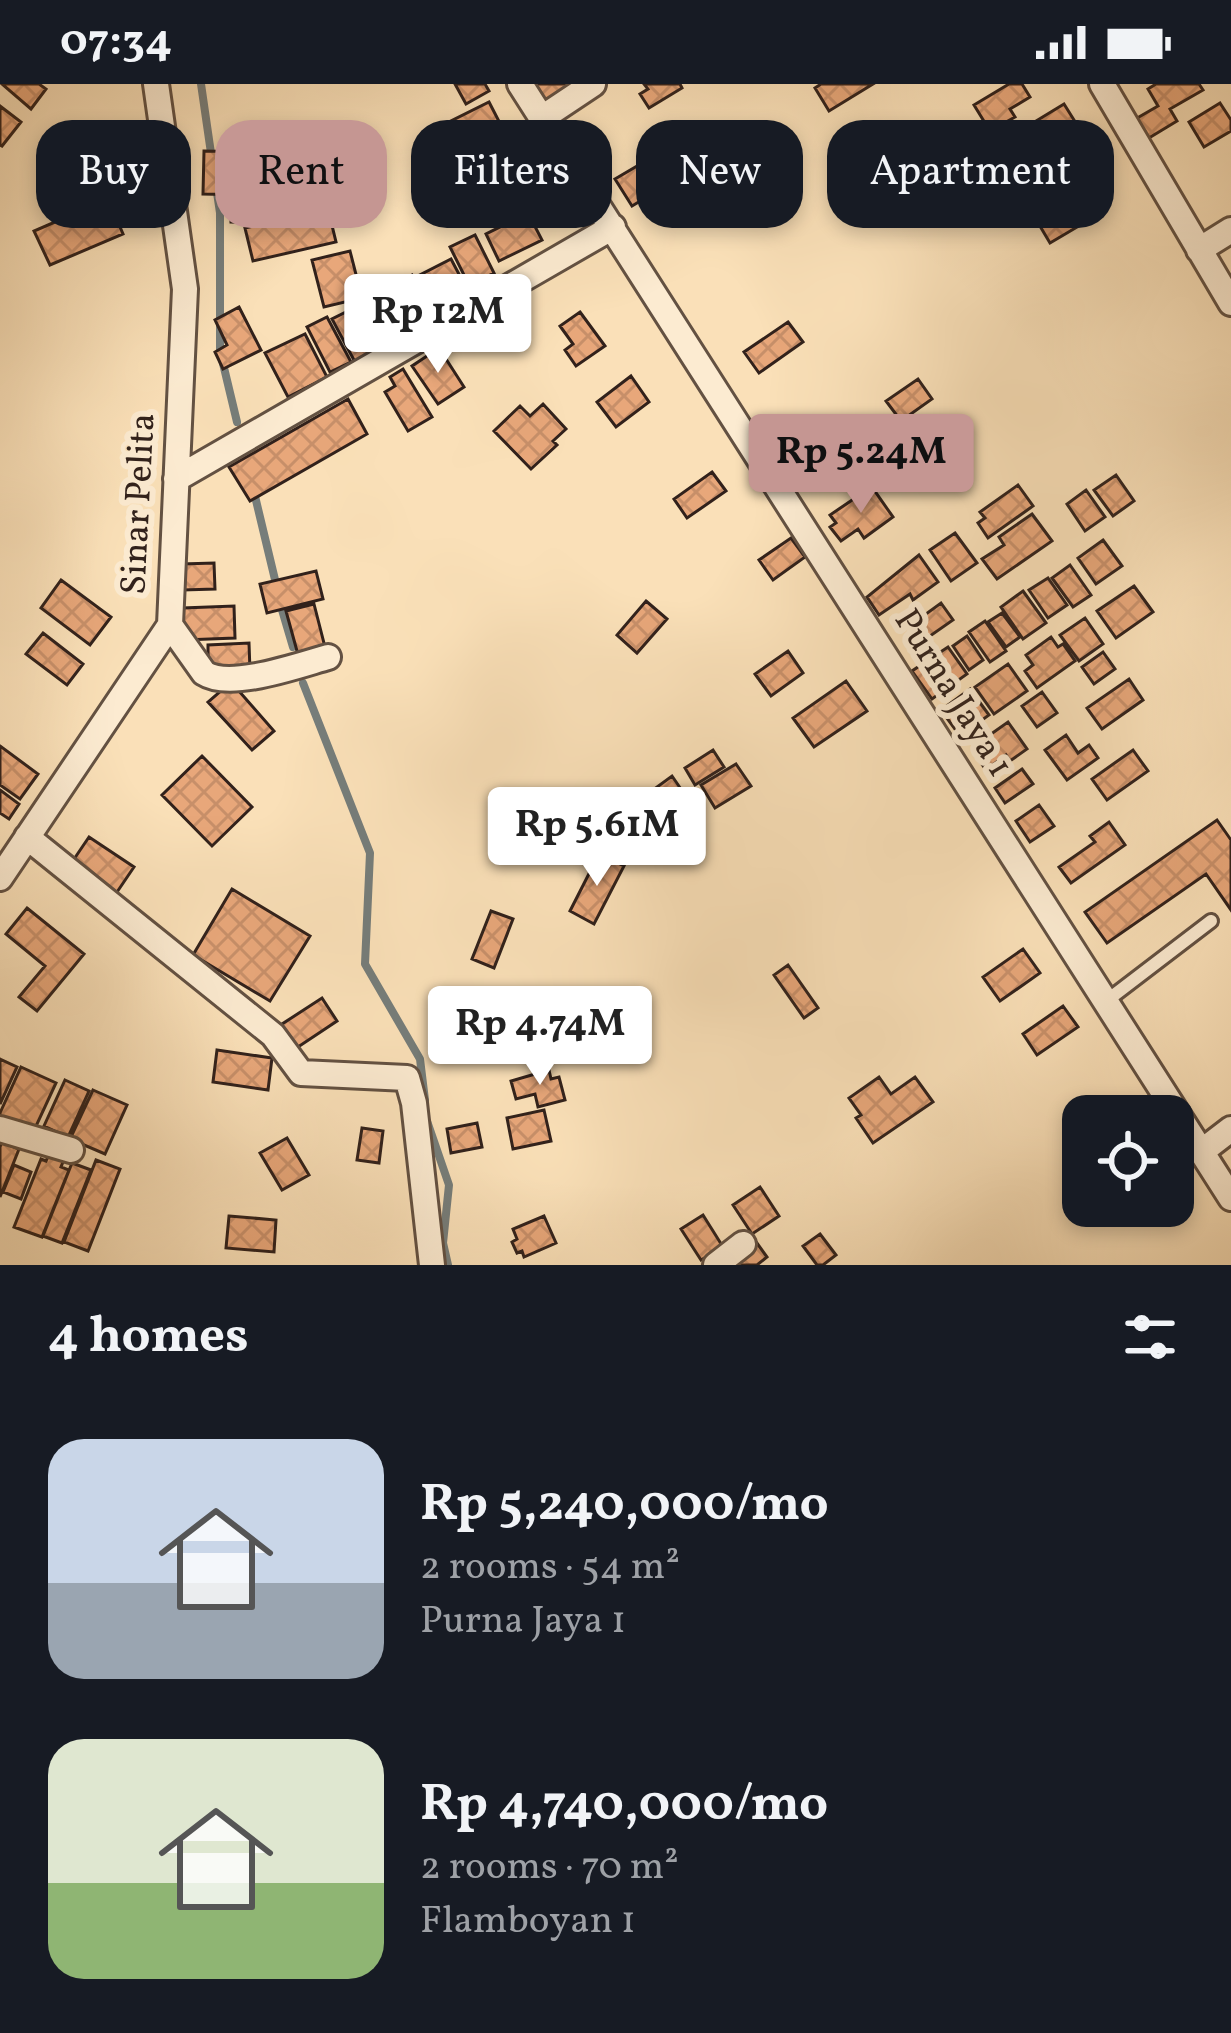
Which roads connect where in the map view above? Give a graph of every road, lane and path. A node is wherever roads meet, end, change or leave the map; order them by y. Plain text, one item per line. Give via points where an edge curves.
1 (157, 84) edge
2 (520, 84) edge
3 (592, 84) edge
4 (1102, 84) edge
5 (542, 118) junction
6 (614, 227) junction
7 (1231, 230) edge
8 (1199, 250) junction
9 (1231, 303) edge
10 (176, 479) junction
11 (170, 626) junction
12 (328, 657) dead end
13 (28, 837) junction
14 (0, 878) edge
15 (1211, 921) dead end
16 (1105, 1002) junction
17 (0, 1129) edge
18 (1231, 1130) edge
19 (71, 1150) dead end
20 (1202, 1152) junction
21 (1231, 1198) edge
22 (743, 1244) dead end
23 (432, 1265) edge
24 (716, 1265) edge

1 - 10 street, Sinar Pelita via 185,289
2 - 5 street, Purna Jaya 1
3 - 5 street
4 - 8 street
5 - 6 street, Purna Jaya 1
6 - 10 street
6 - 16 street, Purna Jaya 1
7 - 8 street
8 - 9 street
10 - 11 street, Sinar Pelita
11 - 12 street via 212,679
11 - 13 street, Sinar Pelita
13 - 14 street, Sinar Pelita
13 - 23 street via 273,1035 301,1073 407,1078
15 - 16 lane
16 - 20 street, Purna Jaya 1
17 - 19 street
18 - 20 street
20 - 21 street, Purna Jaya 1
22 - 24 street

